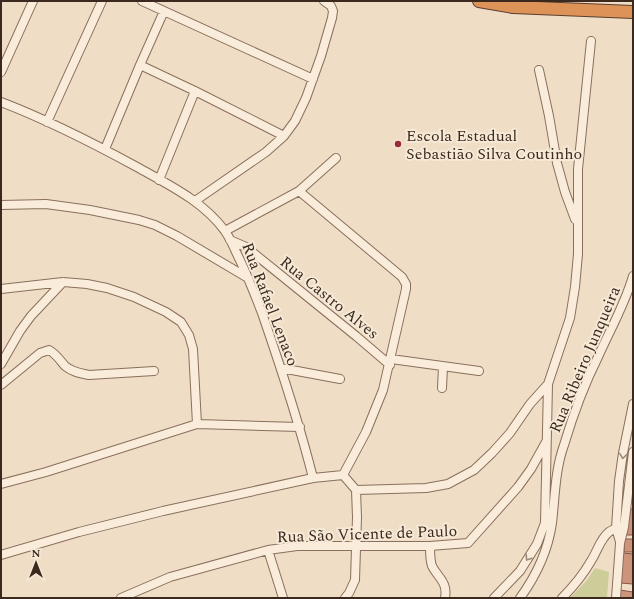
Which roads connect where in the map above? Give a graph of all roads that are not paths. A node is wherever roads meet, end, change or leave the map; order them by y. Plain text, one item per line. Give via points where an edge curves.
1 (33, 1) edge
2 (102, 1) edge
3 (142, 1) edge
4 (479, 1) edge
5 (325, 2) edge
6 (164, 11) junction
7 (633, 12) edge
8 (591, 41) dead end
9 (140, 65) junction
10 (539, 70) dead end
11 (1, 72) edge
12 (313, 79) junction
13 (196, 91) junction
14 (1, 102) edge
15 (47, 122) junction
16 (284, 136) junction
17 (105, 149) junction
18 (336, 158) dead end
19 (160, 180) junction
20 (299, 190) junction
21 (196, 201) junction
22 (1, 205) edge
23 (577, 224) junction
24 (225, 231) junction
25 (230, 240) junction
26 (633, 276) edge
27 (249, 278) junction
28 (63, 282) junction
29 (1, 289) edge
30 (4, 355) edge
31 (390, 362) junction
32 (1, 364) edge
33 (443, 367) junction
34 (281, 368) junction
35 (154, 370) dead end
36 (479, 372) dead end
37 (340, 379) dead end
38 (1, 384) edge
39 (548, 384) junction
40 (442, 388) dead end
41 (633, 404) edge
42 (197, 424) junction
43 (300, 427) junction
44 (546, 442) junction
45 (633, 452) edge
46 (343, 475) junction
47 (313, 478) junction
48 (1, 484) edge
49 (356, 490) junction
50 (548, 524) junction
51 (620, 527) junction
52 (355, 546) junction
53 (430, 546) junction
54 (268, 550) junction
55 (1, 554) edge
56 (121, 598) edge
57 (283, 598) edge
58 (345, 598) edge
59 (444, 598) edge
60 (494, 598) edge
61 (520, 598) edge
62 (562, 598) edge
63 (616, 598) edge

1 - 11 street
2 - 15 street
3 - 6 street
4 - 7 highway via 513,8
5 - 12 street via 332,6 332,18
6 - 9 street
6 - 12 street
8 - 23 street via 578,169
9 - 13 street
9 - 17 street
10 - 23 street via 557,163
12 - 16 street via 296,121
13 - 16 street
13 - 19 street
14 - 15 street, Rua Rafael Lenaco
15 - 17 street, Rua Rafael Lenaco
16 - 21 street via 266,152
17 - 19 street, Rua Rafael Lenaco
18 - 20 street
19 - 21 street, Rua Rafael Lenaco
20 - 24 street
20 - 31 street via 402,277 406,284
21 - 24 street, Rua Rafael Lenaco
22 - 27 street via 46,204 139,220 176,236
23 - 39 street via 576,287 570,318
24 - 25 street, Rua Rafael Lenaco
25 - 27 street, Rua Rafael Lenaco
25 - 31 street, Rua Castro Alves via 246,247
26 - 50 street, Rua Ribeiro Junqueira via 628,294 597,358 563,447
27 - 34 street, Rua Rafael Lenaco
28 - 29 street
28 - 30 street via 31,316
28 - 42 street via 107,288 134,297 181,322 189,335 193,349
30 - 32 street
31 - 33 street
31 - 46 street via 383,390 366,432
33 - 36 street
33 - 40 street
34 - 37 street
34 - 43 street, Rua Rafael Lenaco
35 - 38 street via 89,375 66,366 49,350 40,353
39 - 44 street
39 - 49 street via 530,404 510,434 474,470 448,484 426,488
41 -> 51 street via 619,482
42 - 43 street
42 - 48 street
43 - 47 street, Rua Rafael Lenaco
44 - 50 street
44 - 53 street, Rua São Vicente de Paulo via 518,487 471,541 464,544
45 - 51 street
46 - 47 street
46 - 49 street
47 - 55 street via 163,511
49 - 52 street
50 -> 60 street via 520,570
50 - 61 street via 542,562
51 - 62 street via 609,532 602,540 592,561
51 - 63 street
52 - 53 street, Rua São Vicente de Paulo
52 - 54 street, Rua São Vicente de Paulo via 297,546
52 - 58 street via 355,580
53 - 59 street via 432,566 444,582
54 - 56 street, Rua São Vicente de Paulo via 170,577
54 - 57 street

